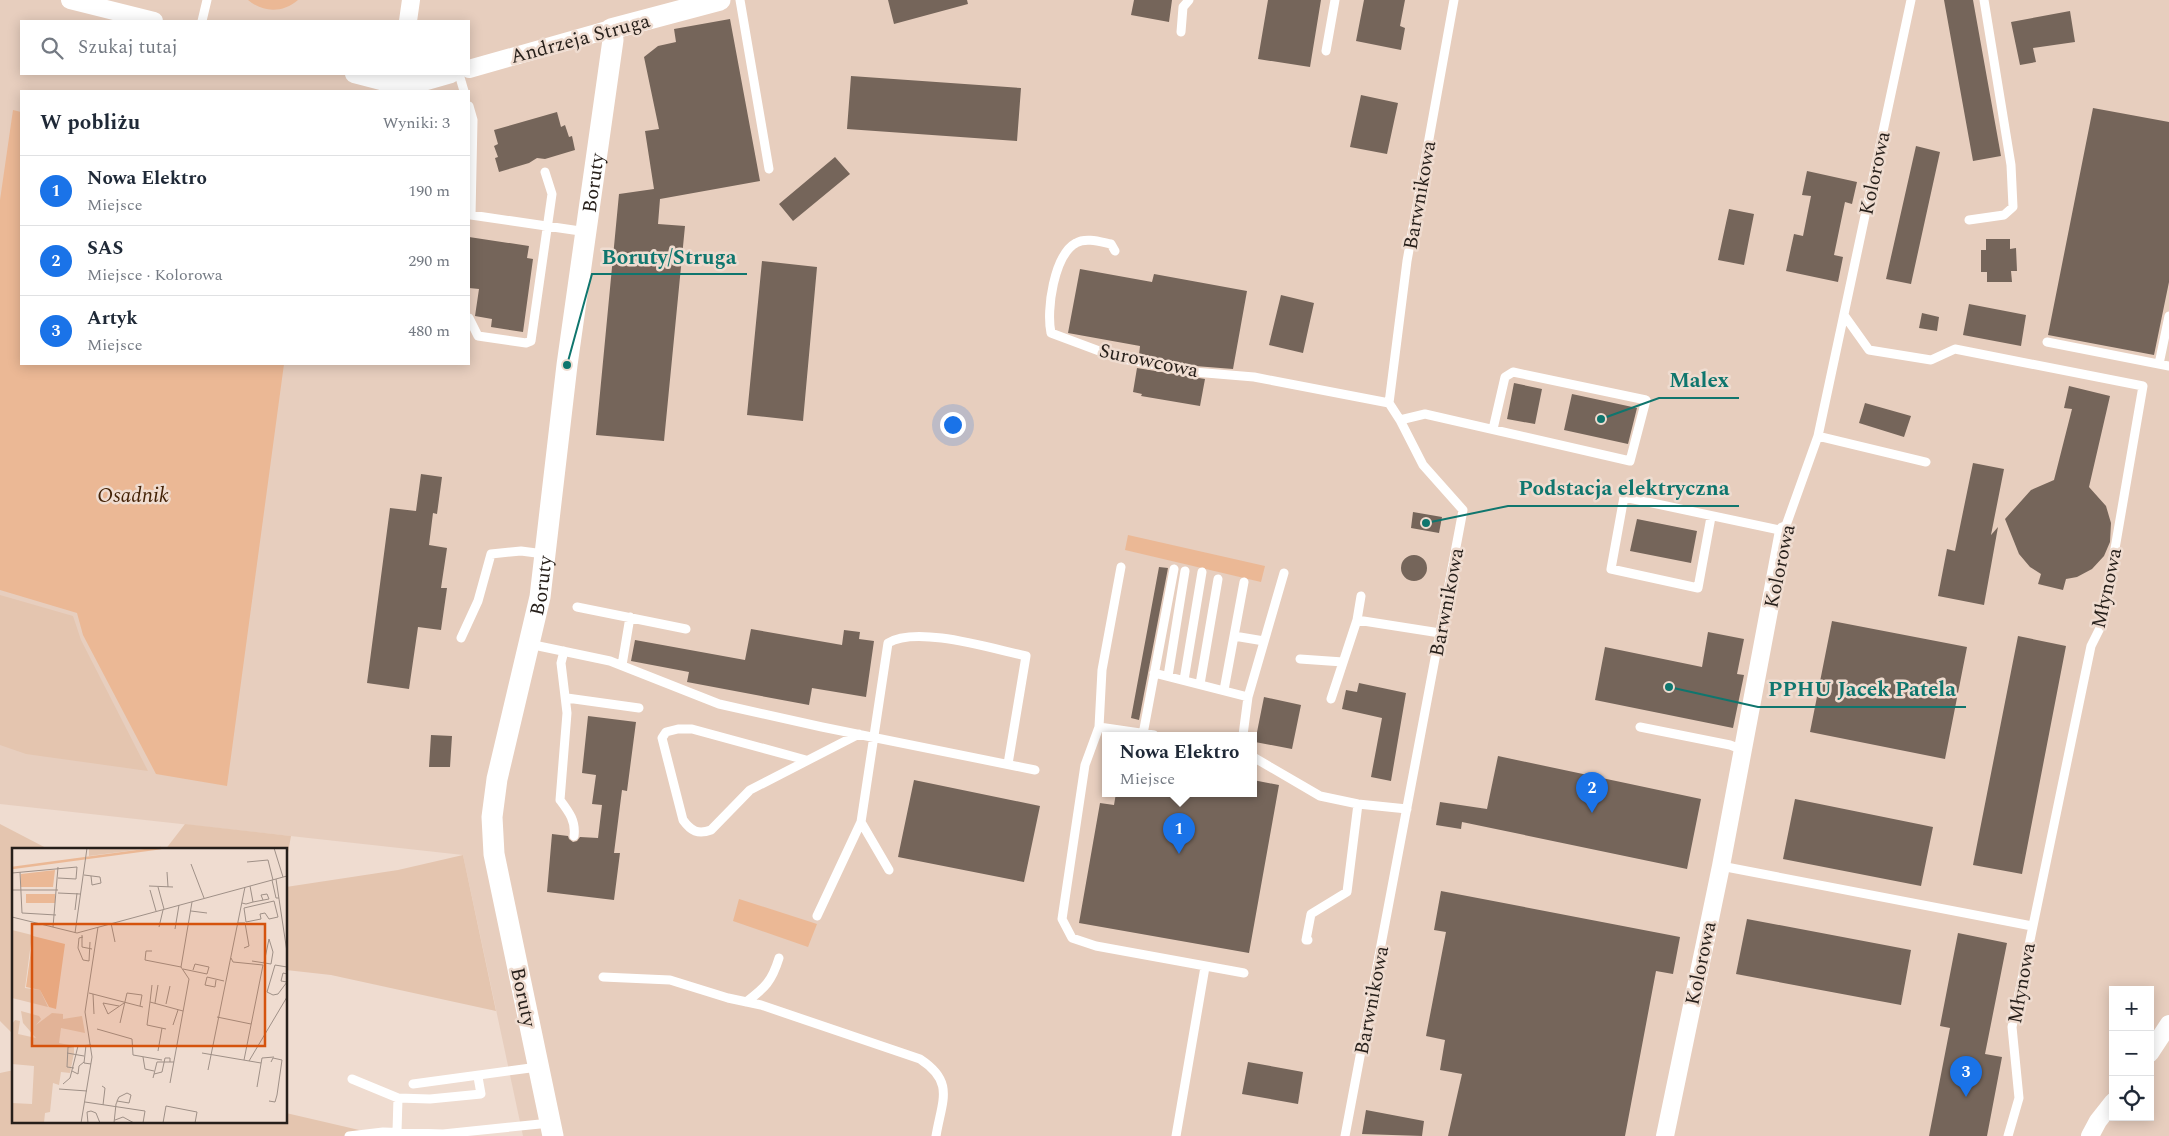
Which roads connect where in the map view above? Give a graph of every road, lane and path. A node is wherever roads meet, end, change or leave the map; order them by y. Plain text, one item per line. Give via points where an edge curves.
1 (70, 0) edge
2 (207, 0) edge
3 (411, 0) edge
4 (720, 0) edge
5 (740, 0) edge
6 (1188, 0) edge
7 (1336, 0) edge
8 (1454, 0) edge
9 (1911, 0) edge
10 (1984, 0) edge
11 (150, 20) edge
12 (202, 20) edge
13 (408, 20) edge
14 (611, 28) junction
15 (1181, 32) dead end
16 (1326, 51) dead end
17 (470, 69) edge
18 (358, 75) edge
19 (448, 75) edge
20 (459, 75) edge
21 (401, 78) edge
22 (464, 90) edge
23 (471, 121) edge
24 (769, 169) dead end
25 (545, 172) dead end
26 (470, 216) edge
27 (1969, 220) dead end
28 (548, 227) junction
29 (587, 232) junction
30 (1115, 251) dead end
31 (1844, 315) junction
32 (2169, 316) edge
33 (470, 320) edge
34 (2047, 342) dead end
35 (2164, 365) edge
36 (1389, 403) junction
37 (1400, 420) junction
38 (1493, 429) junction
39 (1818, 436) junction
40 (1926, 462) dead end
41 (1711, 517) junction
42 (1784, 531) junction
43 (544, 554) junction
44 (1121, 567) dead end
45 (1174, 569) dead end
46 (1185, 571) dead end
47 (1202, 572) dead end
48 (1284, 572) dead end
49 (1218, 579) dead end
50 (1244, 582) dead end
51 (1361, 596) dead end
52 (577, 607) dead end
53 (1179, 608) junction
54 (1196, 609) junction
55 (1213, 610) junction
56 (630, 618) junction
57 (1357, 620) junction
58 (686, 629) dead end
59 (1440, 633) junction
60 (1234, 636) junction
61 (461, 638) dead end
62 (1264, 641) junction
63 (1190, 642) junction
64 (529, 644) junction
65 (1207, 645) junction
66 (564, 651) junction
67 (1300, 659) dead end
68 (1343, 662) junction
69 (622, 666) junction
70 (1154, 673) junction
71 (1168, 676) junction
72 (1184, 680) junction
73 (1200, 684) junction
74 (1224, 690) junction
75 (1248, 697) junction
76 (567, 698) junction
77 (1331, 699) dead end
78 (639, 708) dead end
79 (1640, 726) dead end
80 (1099, 727) junction
81 (1130, 732) edge
82 (1143, 732) edge
83 (1243, 732) edge
84 (859, 734) junction
85 (873, 737) junction
86 (1743, 750) junction
87 (1257, 759) edge
88 (806, 760) junction
89 (1008, 764) junction
90 (1035, 770) dead end
91 (1358, 804) junction
92 (1407, 809) junction
93 (861, 822) junction
94 (574, 836) dead end
95 (1721, 866) junction
96 (890, 870) dead end
97 (817, 916) dead end
98 (2032, 926) junction
99 (1308, 940) dead end
100 (779, 958) dead end
101 (1206, 967) junction
102 (1244, 973) dead end
103 (603, 977) dead end
104 (746, 1002) junction
105 (2169, 1024) edge
106 (2154, 1047) edge
107 (538, 1067) junction
108 (478, 1076) junction
109 (352, 1078) dead end
110 (413, 1084) dead end
111 (398, 1098) junction
112 (2109, 1107) edge
113 (551, 1129) edge
114 (397, 1132) junction
115 (500, 1132) edge
116 (425, 1135) edge
117 (349, 1136) edge
118 (936, 1136) edge
119 (1176, 1136) edge
120 (1346, 1136) edge
121 (1665, 1136) edge
122 (2008, 1136) edge
123 (2090, 1136) edge

1 - 11 street
2 - 12 lane
3 - 13 street
4 - 14 street, Andrzeja Struga
5 - 24 lane
6 - 15 lane
7 - 16 lane
8 - 36 lane, Barwnikowa via 1407,261
9 - 31 lane, Kolorowa
10 - 27 lane via 2011,165 2013,207 2004,215
14 - 17 street, Andrzeja Struga
14 - 29 street, Boruty via 613,40
18 - 21 street via 381,81
19 - 21 street via 416,84
20 - 22 lane
23 - 26 lane
25 - 28 lane via 552,194
26 - 28 lane
28 - 29 lane
28 - 33 lane via 531,341 478,336
29 - 43 street, Boruty
30 - 36 lane, Surowcowa via 1111,244 1095,240 1077,242 1064,252 1049,298 1051,333 1118,358 1194,372 1254,377
31 - 39 lane, Kolorowa
31 - 98 lane, Młynowa via 1869,350 1932,360 1955,349 2143,386 2102,624 2091,646
32 - 35 lane
34 - 35 lane
36 - 37 lane, Barwnikowa
37 - 38 lane via 1425,414
37 - 59 lane, Barwnikowa via 1423,466 1463,510
38 - 38 lane via 1505,377 1513,372 1646,400 1630,462
39 - 40 lane
39 - 42 lane, Kolorowa
41 - 41 lane via 1698,588 1611,569 1624,497
41 - 42 lane
42 - 86 street, Kolorowa
43 - 61 lane via 521,551 492,554 478,601
43 - 64 street, Boruty via 540,597
44 - 80 lane via 1102,670
45 - 70 lane
46 - 53 lane
47 - 54 lane
48 - 62 lane
49 - 55 lane
50 - 60 lane
51 - 57 lane
52 - 56 lane
53 - 54 lane
53 - 71 lane
54 - 55 lane
54 - 63 lane
55 - 65 lane
56 - 58 lane
56 - 69 lane
57 - 59 lane
57 - 68 lane
59 - 92 lane, Barwnikowa
60 - 62 lane
60 - 74 lane
62 - 75 lane
63 - 65 lane
63 - 72 lane
64 - 66 lane
64 - 107 street, Boruty via 497,779 492,817 494,854
65 - 73 lane
66 - 69 lane
66 - 76 lane via 561,664
67 - 68 lane
68 - 77 lane
69 - 84 lane via 719,704
70 - 71 lane
70 - 82 lane
71 - 72 lane
72 - 73 lane
73 - 74 lane
74 - 75 lane
75 - 83 lane
76 - 78 lane
76 - 94 lane via 560,800 571,815
79 - 86 lane
80 - 81 lane
80 - 101 lane via 1086,766 1062,919 1072,938 1096,946
84 - 85 lane
84 - 88 lane
85 - 89 lane
85 - 89 lane via 888,643 895,638 909,636 937,637 1026,656
85 - 93 lane
86 - 95 street, Kolorowa
87 - 91 lane via 1320,796
88 - 88 lane via 692,729 678,728 666,732 662,738 683,820 689,829 697,832 711,830 750,790
89 - 90 lane
91 - 92 lane
91 - 99 lane via 1347,892 1311,914
92 - 120 lane, Barwnikowa
93 - 96 lane
93 - 97 lane
95 - 98 lane
95 - 121 street, Kolorowa
98 - 122 lane, Młynowa via 2012,1027 2018,1098
100 - 104 lane via 771,980
101 - 102 lane
101 - 119 lane
103 - 104 lane via 670,980
104 - 118 lane via 920,1059 935,1069 944,1090
105 - 106 street
107 - 108 lane
107 - 113 street, Boruty
108 - 110 lane
108 - 111 lane via 481,1094 430,1099
109 - 111 lane
111 - 114 lane
112 - 123 street
113 - 115 lane
114 - 116 lane
114 - 117 lane
115 - 116 lane

